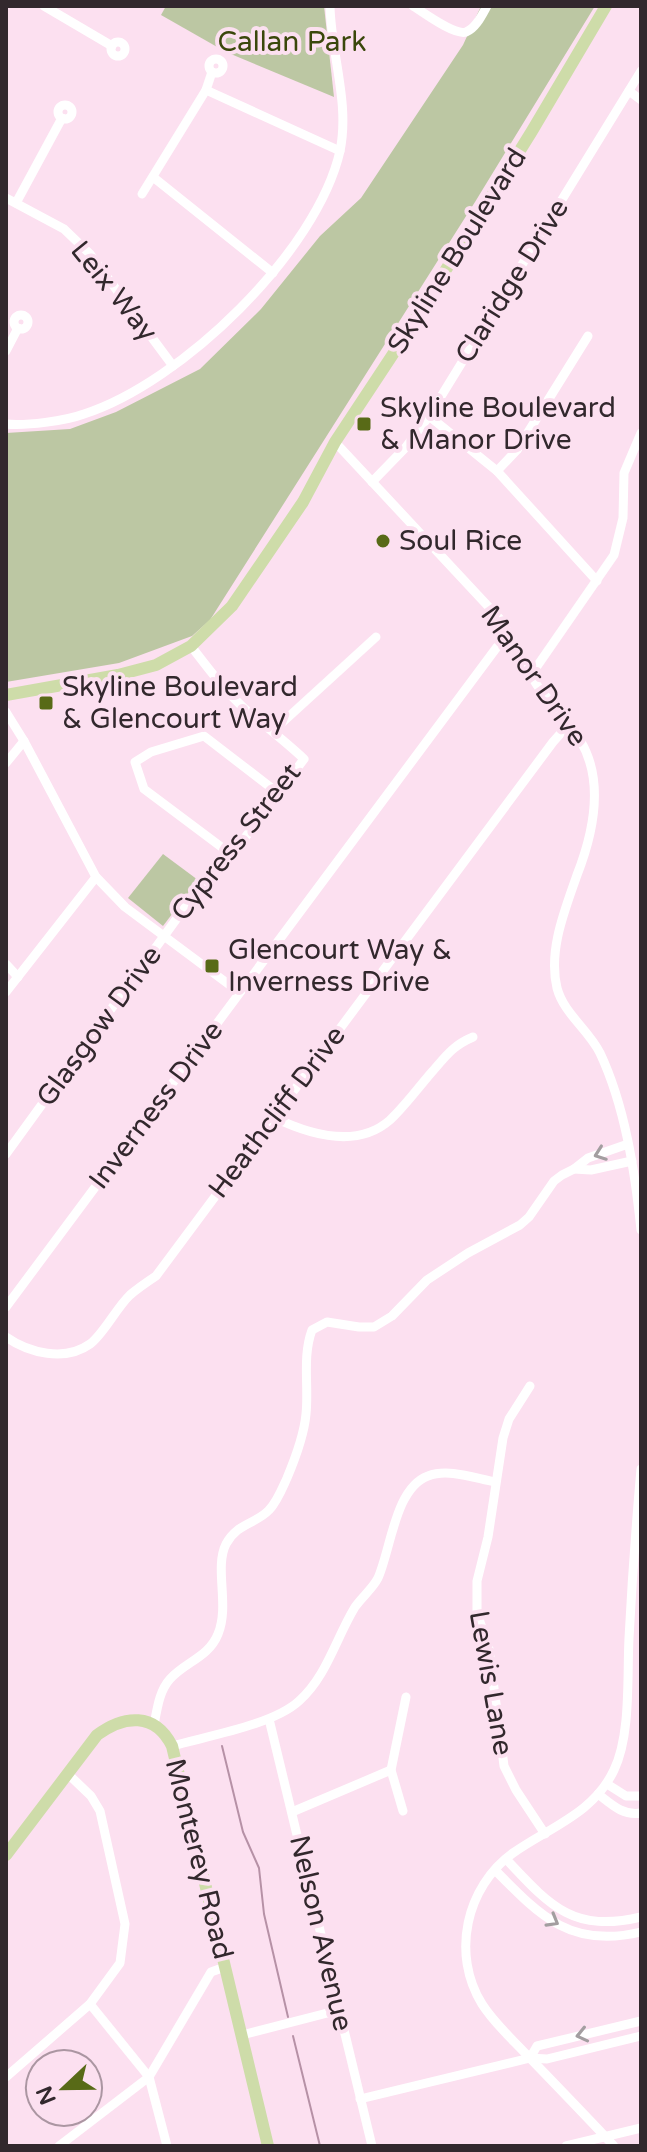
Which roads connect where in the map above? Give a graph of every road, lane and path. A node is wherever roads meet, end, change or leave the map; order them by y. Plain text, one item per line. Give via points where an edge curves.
1 (44, 6) edge
2 (330, 6) edge
3 (413, 6) edge
4 (487, 6) edge
5 (606, 6) edge
6 (112, 46) dead end
7 (641, 71) edge
8 (212, 72) dead end
9 (206, 90) junction
10 (629, 91) junction
11 (641, 100) edge
12 (62, 118) dead end
13 (340, 151) junction
14 (153, 177) junction
15 (142, 194) dead end
16 (6, 198) edge
17 (16, 203) junction
18 (273, 273) junction
19 (18, 328) dead end
20 (588, 336) dead end
21 (6, 351) edge
22 (173, 366) junction
23 (429, 416) junction
24 (6, 424) edge
25 (641, 433) edge
26 (335, 442) junction
27 (497, 471) junction
28 (372, 482) junction
29 (597, 581) junction
30 (376, 637) dead end
31 (512, 638) junction
32 (191, 646) junction
33 (531, 675) junction
34 (6, 695) edge
35 (6, 712) edge
36 (569, 724) junction
37 (273, 731) junction
38 (24, 741) junction
39 (6, 763) edge
40 (278, 793) junction
41 (232, 855) junction
42 (96, 877) junction
43 (163, 937) junction
44 (6, 964) edge
45 (18, 977) junction
46 (6, 992) edge
47 (239, 992) junction
48 (473, 1037) dead end
49 (273, 1117) junction
50 (628, 1144) junction
51 (6, 1154) edge
52 (632, 1161) junction
53 (574, 1169) junction
54 (641, 1230) edge
55 (6, 1307) edge
56 (6, 1337) edge
57 (530, 1386) dead end
58 (641, 1469) edge
59 (495, 1482) junction
60 (406, 1697) dead end
61 (269, 1719) junction
62 (154, 1725) junction
63 (172, 1746) junction
64 (391, 1770) junction
65 (67, 1773) junction
66 (607, 1784) junction
67 (598, 1794) junction
68 (641, 1796) edge
69 (403, 1811) dead end
70 (292, 1812) junction
71 (641, 1813) edge
72 (545, 1834) junction
73 (6, 1855) edge
74 (506, 1859) junction
75 (495, 1870) junction
76 (641, 1917) edge
77 (641, 1932) edge
78 (225, 1967) junction
79 (90, 2004) junction
80 (339, 2010) junction
81 (641, 2021) edge
82 (242, 2035) junction
83 (641, 2036) edge
84 (530, 2058) junction
85 (6, 2077) edge
86 (149, 2077) junction
87 (360, 2099) junction
88 (641, 2128) edge
89 (605, 2137) junction
90 (65, 2144) edge
91 (167, 2146) edge
92 (268, 2146) edge
93 (372, 2146) edge
94 (566, 2146) edge
95 (614, 2146) edge

1 - 6 street
2 - 13 street via 343,114
3 - 4 street via 458,33 469,32
5 - 26 main road, Skyline Boulevard
7 - 10 street, Claridge Drive
8 - 9 street
9 - 13 street
9 - 14 street
10 - 11 street
10 - 23 street, Claridge Drive
12 - 17 street
13 - 18 street via 327,188
14 - 15 street
14 - 18 street
16 - 17 street, Leix Way
17 - 22 street, Leix Way via 64,229 90,254
18 - 22 street via 230,319
19 - 21 street
20 - 27 street via 517,450
22 - 24 street via 130,394 83,415
23 - 27 street
23 - 28 street, Claridge Drive
25 - 29 street via 624,473 623,518 614,555
26 - 28 street, Manor Drive
26 - 32 main road, Skyline Boulevard via 244,591
27 - 29 street
28 - 31 street, Manor Drive
29 - 33 street
30 - 37 street
31 - 33 street, Manor Drive
31 - 47 street, Inverness Drive via 497,647
32 - 34 main road, Skyline Boulevard via 145,669
32 - 37 street, Cypress Street via 244,708
33 - 36 street, Manor Drive
35 - 38 street
36 - 49 street, Heathcliff Drive
36 - 50 street, Manor Drive via 586,750 595,790 585,853 560,926 557,987 604,1061
37 - 40 street, Cypress Street via 304,759
38 - 39 street
38 - 42 street
40 - 41 street, Cypress Street
40 - 41 street via 204,736 135,762 144,789
41 - 43 street, Cypress Street
42 - 43 street
42 - 45 street
43 - 47 street
43 - 51 street, Glasgow Drive
44 - 45 street
45 - 46 street
47 - 55 street, Inverness Drive
48 - 49 street via 457,1044 388,1121 370,1131 325,1136
49 - 56 street, Heathcliff Drive via 156,1276 129,1296 90,1344 71,1352 39,1354
50 - 52 street, Manor Drive
50 -> 53 street, Monterey Road via 588,1158
52 - 53 street
52 - 54 street, Manor Drive
53 - 62 street, Monterey Road via 554,1181 520,1225 427,1280 392,1316 374,1327 327,1322 312,1330 306,1415 288,1476 268,1511 235,1532 226,1545 223,1619 216,1638 170,1679
57 - 59 street, Lewis Lane via 509,1419
58 - 66 street via 624,1738
59 - 61 street via 445,1473 426,1476 412,1488 377,1579 355,1607 326,1667 298,1702
59 - 72 street, Lewis Lane via 477,1581 477,1613 489,1649 504,1766
60 - 64 street
61 - 63 street
61 - 70 street, Nelson Avenue
62 - 63 main road, Monterey Road
62 - 65 main road via 136,1720 106,1729
63 - 78 main road, Monterey Road
64 - 69 street
64 - 70 street
65 - 73 main road
65 - 79 street via 100,1811 125,1924 120,1963
66 - 67 street
66 - 68 street via 626,1796
67 - 71 street via 622,1812
67 - 72 street
70 - 80 street, Nelson Avenue
72 - 74 street
74 - 75 street
74 - 76 street via 536,1891 573,1917 610,1923
75 -> 77 street via 531,1908 572,1932
75 - 84 street via 477,1894 469,1918 468,1968 481,2003
78 - 82 main road, Monterey Road
78 - 86 street via 211,1972
79 - 85 street
79 - 86 street
80 - 82 street
80 - 87 street, Nelson Avenue
81 -> 84 street via 537,2046
82 - 92 main road, Monterey Road
83 - 84 street via 547,2059
84 - 87 street
84 - 89 street
86 - 90 street
86 - 91 street
87 - 93 street, Nelson Avenue
88 - 89 street
89 - 94 street
89 - 95 street

